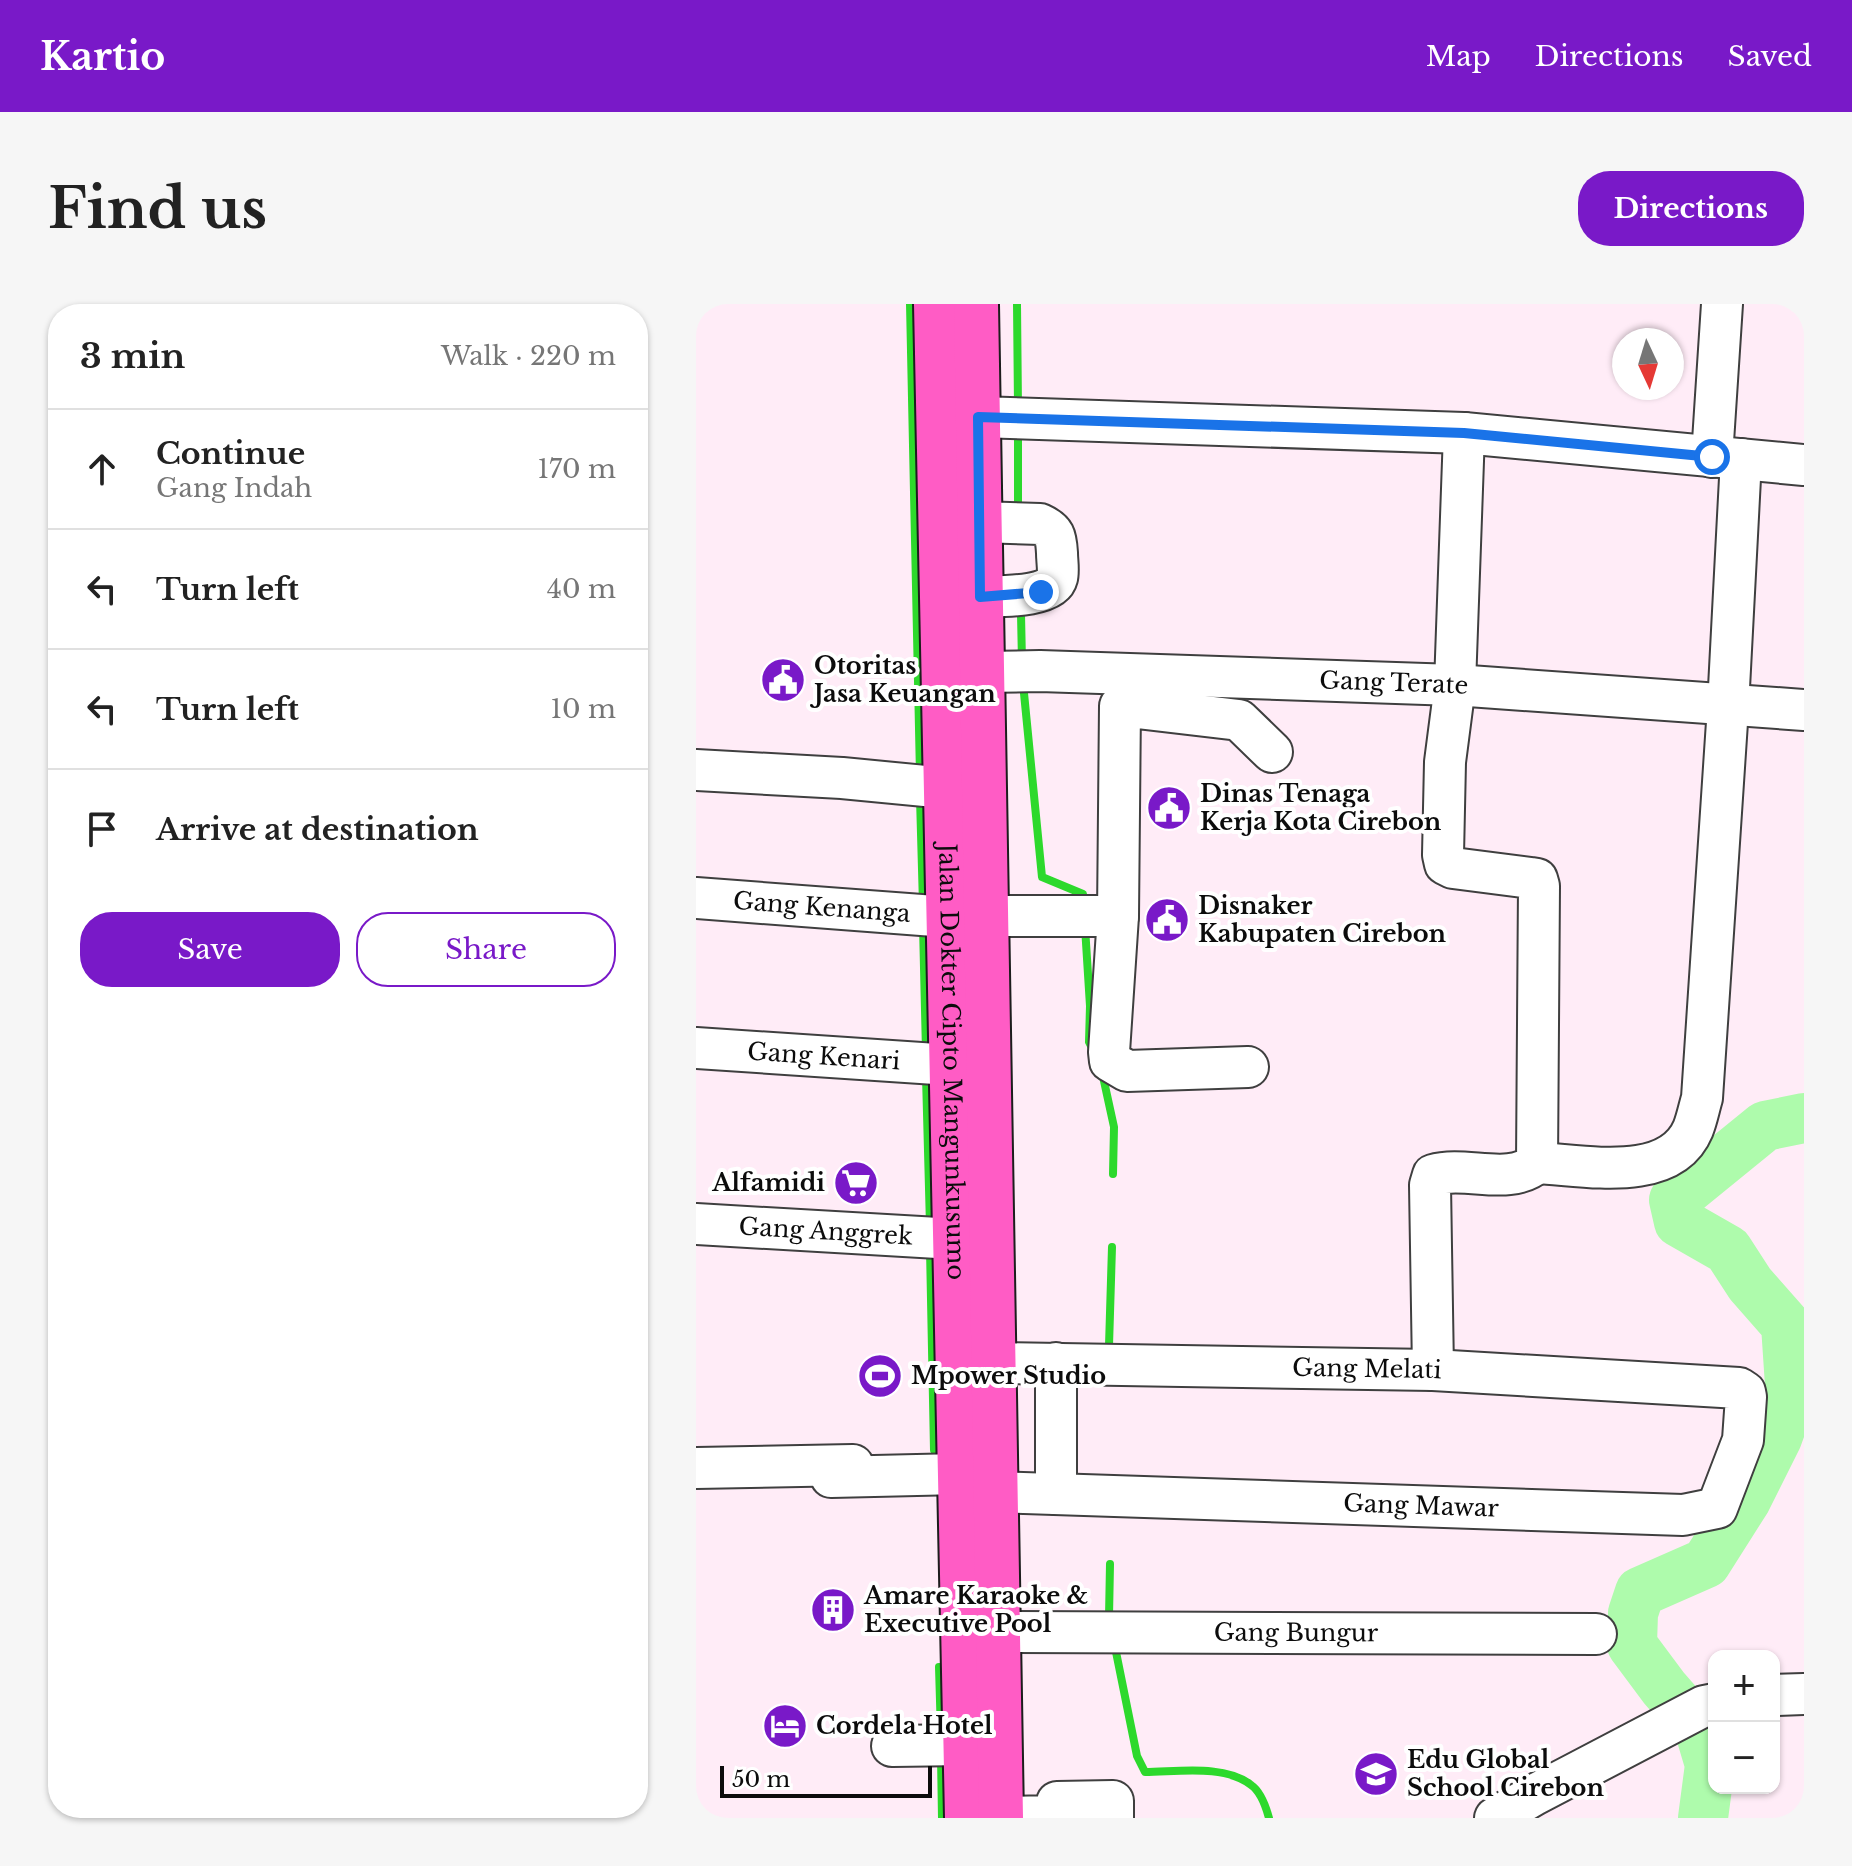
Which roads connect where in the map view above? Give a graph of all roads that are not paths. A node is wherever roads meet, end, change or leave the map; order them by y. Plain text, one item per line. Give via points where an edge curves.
1 (936, 304) edge
2 (976, 304) edge
3 (1722, 304) edge
4 (1001, 418) junction
5 (1464, 433) junction
6 (1726, 458) junction
7 (1804, 465) edge
8 (960, 521) junction
9 (980, 597) junction
10 (1008, 672) junction
11 (1455, 685) junction
12 (1728, 707) junction
13 (1804, 710) edge
14 (1272, 752) dead end
15 (696, 770) edge
16 (946, 788) junction
17 (696, 898) edge
18 (1096, 916) junction
19 (967, 917) junction
20 (696, 1048) edge
21 (951, 1065) junction
22 (1248, 1067) dead end
23 (1537, 1163) junction
24 (696, 1224) edge
25 (955, 1239) junction
26 (974, 1284) junction
27 (993, 1363) junction
28 (1056, 1363) junction
29 (1433, 1370) junction
30 (1739, 1388) joint
31 (696, 1468) edge
32 (829, 1473) junction
33 (963, 1473) junction
34 (696, 1481) edge
35 (1056, 1494) junction
36 (998, 1632) junction
37 (1596, 1634) dead end
38 (1804, 1694) edge
39 (1780, 1695) edge
40 (1708, 1705) edge
41 (948, 1745) junction
42 (892, 1746) dead end
43 (1057, 1817) edge
44 (990, 1818) edge
45 (1113, 1818) edge
46 (1495, 1818) edge

1 - 8 main road, Jalan Dokter Cipto Mangunkusumo
2 - 4 main road, Jalan Dokter Cipto Mangunkusumo
3 - 6 street
4 - 5 street
4 - 8 main road, Jalan Dokter Cipto Mangunkusumo
5 - 6 street
5 - 11 street
6 - 7 street
6 - 12 street
8 - 9 main road, Jalan Dokter Cipto Mangunkusumo
8 - 9 street via 1040,524 1056,537 1057,579 1051,588
8 - 16 main road, Jalan Dokter Cipto Mangunkusumo
9 - 10 main road, Jalan Dokter Cipto Mangunkusumo
10 - 11 street, Gang Terate
10 - 19 main road, Jalan Dokter Cipto Mangunkusumo
11 - 12 street, Gang Terate
11 - 23 street via 1445,762 1445,864 1537,879 1539,886
12 - 13 street, Gang Terate
12 - 23 street via 1702,1098 1693,1131 1679,1148 1650,1165
14 - 18 street via 1239,720 1120,706
15 - 16 street
16 - 19 main road, Jalan Dokter Cipto Mangunkusumo
17 - 19 street, Gang Kenanga
18 - 19 street, Gang Kenanga
18 - 22 street via 1110,1061 1127,1071
19 - 21 main road, Jalan Dokter Cipto Mangunkusumo
19 - 26 main road, Jalan Dokter Cipto Mangunkusumo
20 - 21 street, Gang Kenari
21 - 25 main road, Jalan Dokter Cipto Mangunkusumo
23 - 29 street via 1511,1174 1433,1175
24 - 25 street, Gang Anggrek
25 - 26 main road, Jalan Dokter Cipto Mangunkusumo
26 - 27 main road, Jalan Dokter Cipto Mangunkusumo
26 - 33 main road, Jalan Dokter Cipto Mangunkusumo
27 - 28 street, Gang Melati
27 - 33 main road, Jalan Dokter Cipto Mangunkusumo
28 - 29 street, Gang Melati
28 - 35 street
29 - 30 street, Gang Melati
30 - 35 street, Gang Mawar via 1746,1397 1743,1440 1718,1505 1683,1515
31 - 32 street
32 - 33 street, Gang Mawar
32 - 34 street
33 - 35 street, Gang Mawar
33 - 36 main road, Jalan Dokter Cipto Mangunkusumo
33 - 41 main road, Jalan Dokter Cipto Mangunkusumo
36 - 37 street, Gang Bungur
36 - 44 main road, Jalan Dokter Cipto Mangunkusumo
38 - 39 street
40 - 46 street
41 - 42 street
41 - 44 main road, Jalan Dokter Cipto Mangunkusumo
43 - 44 street
43 - 45 street via 1057,1802 1113,1801

